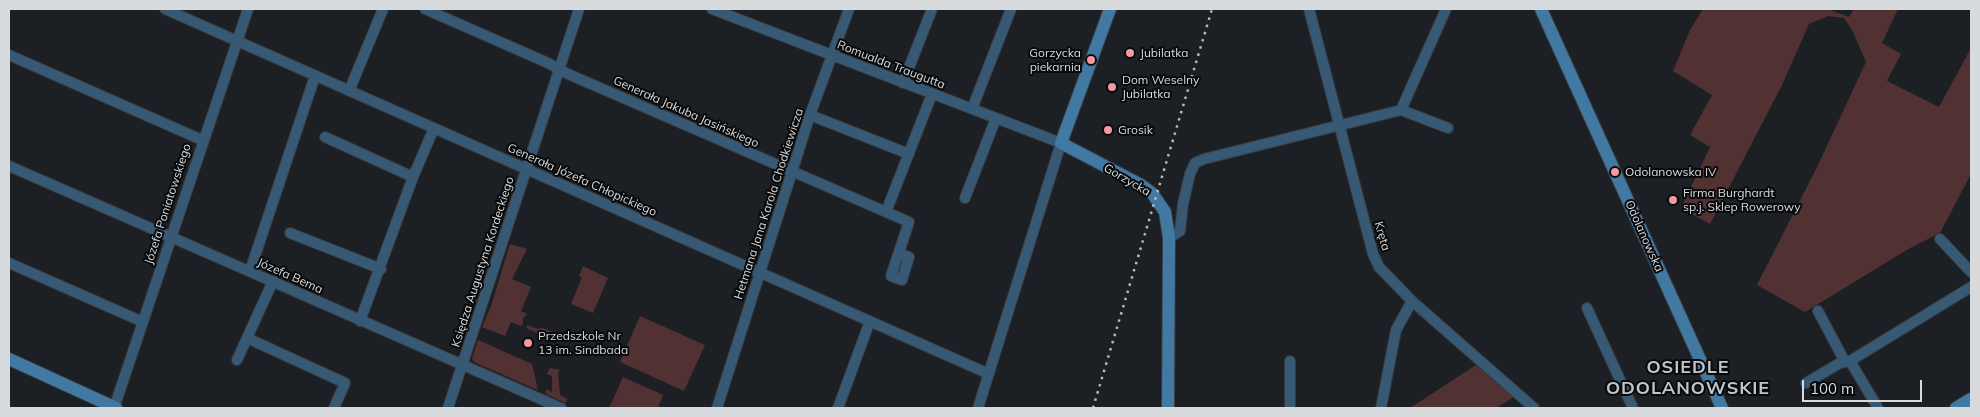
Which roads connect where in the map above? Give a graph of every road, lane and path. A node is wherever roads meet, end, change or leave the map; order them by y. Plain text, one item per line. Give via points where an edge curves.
1 (165, 9) edge
2 (248, 9) edge
3 (383, 9) edge
4 (425, 9) edge
5 (579, 9) edge
6 (712, 9) edge
7 (849, 9) edge
8 (932, 9) edge
9 (1011, 9) edge
10 (1110, 9) edge
11 (1309, 9) edge
12 (1446, 9) edge
13 (1541, 9) edge
14 (237, 41) junction
15 (9, 55) edge
16 (830, 55) junction
17 (559, 69) junction
18 (315, 76) junction
19 (903, 83) junction
20 (349, 91) junction
21 (932, 94) junction
22 (972, 109) junction
23 (1401, 110) junction
24 (810, 115) junction
25 (996, 118) junction
26 (1341, 127) junction
27 (434, 128) junction
28 (1448, 128) dead end
29 (325, 136) dead end
30 (202, 140) junction
31 (1061, 143) junction
32 (909, 154) junction
33 (9, 166) edge
34 (526, 169) junction
35 (793, 172) junction
36 (413, 177) junction
37 (964, 198) dead end
38 (886, 212) junction
39 (290, 233) dead end
40 (171, 238) junction
41 (1169, 238) junction
42 (1940, 239) dead end
43 (899, 253) dead end
44 (9, 263) edge
45 (381, 269) junction
46 (250, 271) junction
47 (1971, 272) edge
48 (760, 273) junction
49 (273, 281) junction
50 (1971, 287) edge
51 (1412, 300) junction
52 (1587, 308) dead end
53 (1818, 311) dead end
54 (360, 321) junction
55 (870, 321) junction
56 (143, 322) junction
57 (247, 338) junction
58 (9, 359) edge
59 (237, 360) dead end
60 (1290, 361) dead end
61 (1848, 361) junction
62 (462, 365) junction
63 (988, 374) junction
64 (1806, 383) dead end
65 (1971, 399) edge
66 (115, 408) edge
67 (334, 408) edge
68 (448, 408) edge
69 (557, 408) edge
70 (717, 408) edge
71 (838, 408) edge
72 (978, 408) edge
73 (1168, 408) edge
74 (1290, 408) edge
75 (1381, 408) edge
76 (1534, 408) edge
77 (1633, 408) edge
78 (1722, 408) edge
79 (1878, 408) edge
80 (1956, 408) edge

1 - 14 street, Generała Józefa Chłopickiego
2 - 14 street, Józefa Poniatowskiego
3 - 20 street
4 - 17 street, Generała Jakuba Jasińskiego
5 - 17 street, Księdza Augustyna Kordeckiego
6 - 16 street, Romualda Traugutta
7 - 16 street, Hetmana Jana Karola Chodkiewicza
8 - 19 street
9 - 22 street
10 - 31 street
11 - 26 street, Kręta
12 - 23 street
13 - 78 street, Odolanowska
14 - 18 street, Generała Józefa Chłopickiego
14 - 30 street, Józefa Poniatowskiego
15 - 30 street
16 - 19 street, Romualda Traugutta
16 - 24 street, Hetmana Jana Karola Chodkiewicza
17 - 34 street, Księdza Augustyna Kordeckiego
17 - 35 street, Generała Jakuba Jasińskiego
18 - 20 street, Generała Józefa Chłopickiego
18 - 46 street
19 - 21 street, Romualda Traugutta
20 - 27 street, Generała Józefa Chłopickiego
21 - 22 street, Romualda Traugutta
21 - 32 street
22 - 25 street, Romualda Traugutta
23 - 26 street
23 - 28 street
24 - 32 street
24 - 35 street, Hetmana Jana Karola Chodkiewicza
25 - 31 street, Romualda Traugutta
25 - 37 street
26 - 41 street via 1195,163 1185,196 1180,231
26 - 51 street, Kręta via 1373,254 1380,267
27 - 34 street, Generała Józefa Chłopickiego
27 - 36 street
29 - 36 street
30 - 40 street, Józefa Poniatowskiego
31 - 41 street, Gorzycka via 1152,193 1165,212
31 - 63 street
32 - 38 street
33 - 40 street, Józefa Bema
34 - 48 street, Generała Józefa Chłopickiego
34 - 62 street, Księdza Augustyna Kordeckiego
35 - 38 street, Generała Jakuba Jasińskiego
35 - 48 street, Hetmana Jana Karola Chodkiewicza
36 - 45 street
38 - 43 street, Generała Jakuba Jasińskiego via 909,222
39 - 45 street
40 - 46 street, Józefa Bema
40 - 56 street, Józefa Poniatowskiego
41 - 73 street, Gorzycka
42 - 47 street
44 - 56 street
45 - 54 street
46 - 49 street, Józefa Bema
48 - 55 street, Generała Józefa Chłopickiego
48 - 70 street, Hetmana Jana Karola Chodkiewicza
49 - 54 street, Józefa Bema
49 - 57 street
50 - 61 street
51 - 75 street via 1396,330
51 - 76 street, Kręta
52 - 77 street
53 - 61 street
54 - 62 street, Józefa Bema
55 - 63 street, Generała Józefa Chłopickiego
55 - 71 street
56 - 66 street, Józefa Poniatowskiego
57 - 59 street
57 - 67 street via 345,383
58 - 66 street
60 - 74 street
61 - 64 street
61 - 79 street
62 - 68 street, Księdza Augustyna Kordeckiego
62 - 69 street, Józefa Bema
63 - 72 street
65 - 80 street

